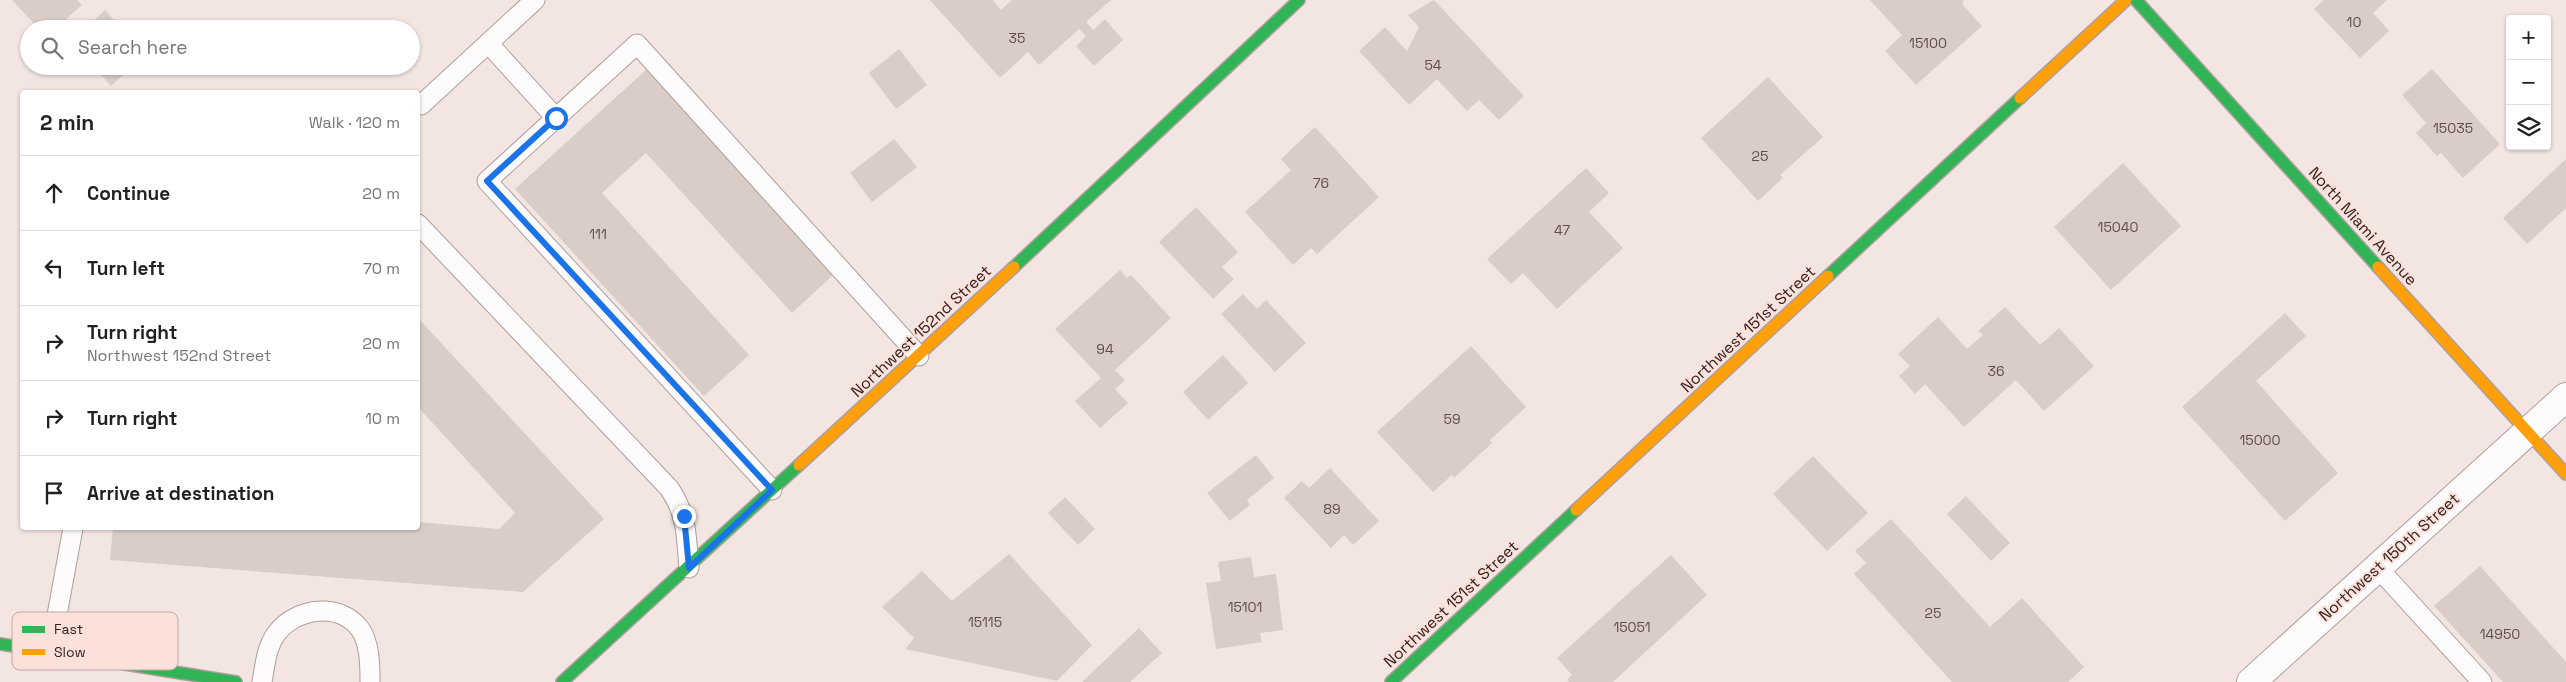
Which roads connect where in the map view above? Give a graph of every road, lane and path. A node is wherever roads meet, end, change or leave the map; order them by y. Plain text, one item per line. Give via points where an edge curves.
1 (535, 0) edge
2 (1299, 0) edge
3 (2126, 0) edge
4 (2136, 0) edge
5 (488, 43) junction
6 (421, 105) dead end
7 (556, 118) junction
8 (420, 226) edge
9 (918, 356) junction
10 (2566, 397) edge
11 (2528, 432) junction
12 (2564, 468) edge
13 (772, 490) junction
14 (73, 530) edge
15 (689, 568) junction
16 (2378, 568) junction
17 (58, 612) edge
18 (159, 670) edge
19 (236, 682) edge
20 (262, 682) edge
21 (370, 682) edge
22 (562, 682) edge
23 (1391, 682) edge
24 (2250, 682) edge
25 (2482, 682) edge

1 - 5 lane
2 - 9 street, Northwest 152nd Street
3 - 23 street, Northwest 151st Street
4 - 11 street, North Miami Avenue
5 - 6 lane
5 - 7 lane
7 - 9 lane via 637,44
7 - 13 lane via 487,181
8 - 15 lane via 669,488 684,516
9 - 13 street, Northwest 152nd Street
10 - 11 street, Northwest 150th Street
11 - 12 street, North Miami Avenue
11 - 16 street, Northwest 150th Street
13 - 15 street, Northwest 152nd Street
14 - 17 lane
15 - 22 street, Northwest 152nd Street
16 - 24 street, Northwest 150th Street
16 - 25 lane
18 - 19 street
20 - 21 lane via 268,649 275,635 284,625 315,610 333,612 350,619 361,631 367,646

